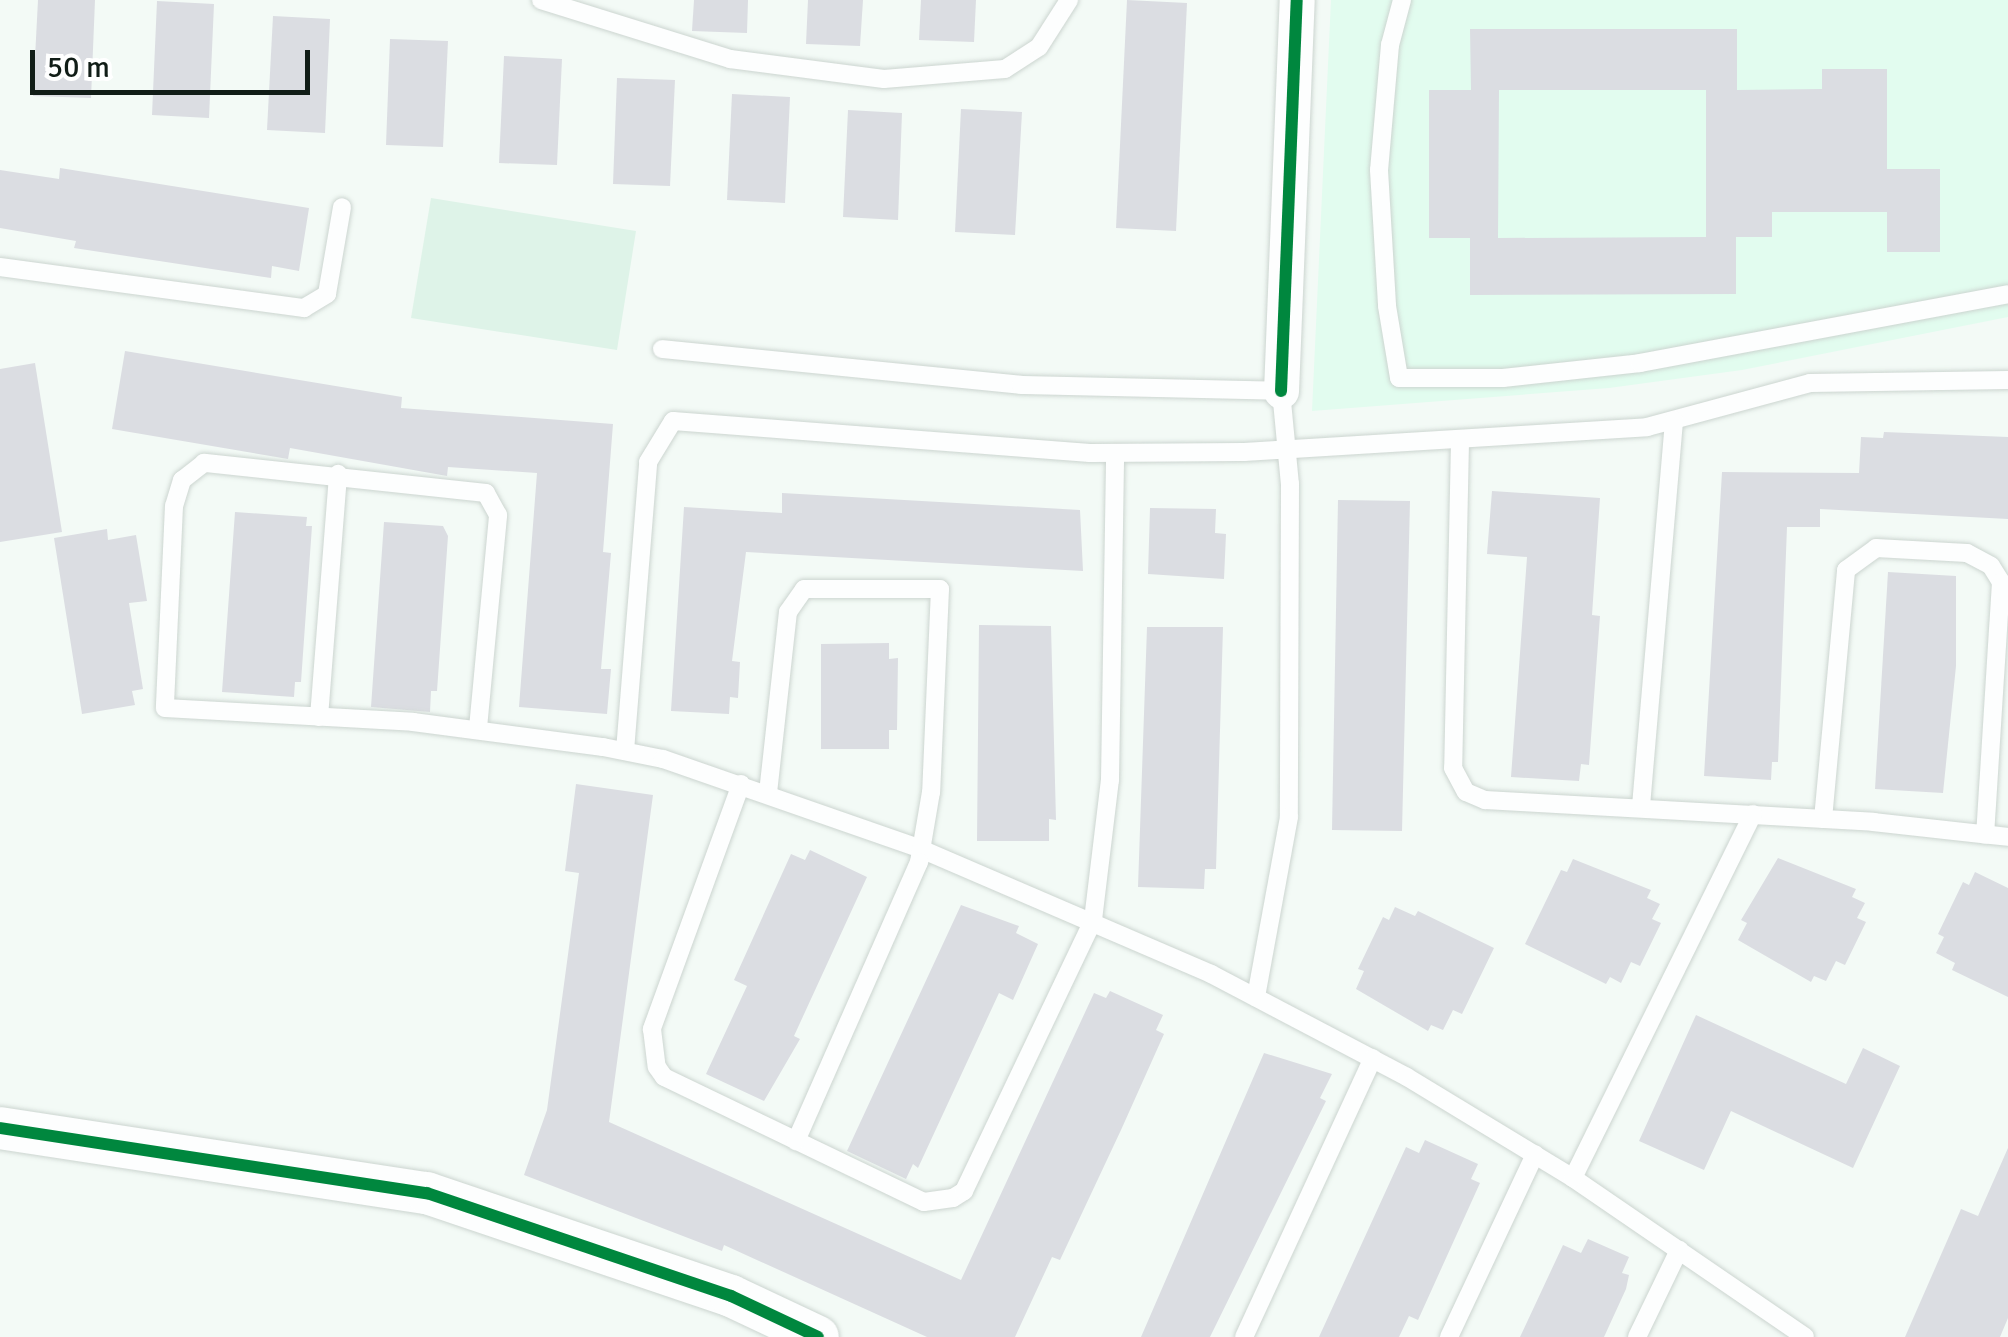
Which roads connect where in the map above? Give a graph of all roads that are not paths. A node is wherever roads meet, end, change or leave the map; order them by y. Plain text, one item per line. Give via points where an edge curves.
1 (542, 0) edge
2 (1069, 0) edge
3 (1297, 0) edge
4 (1402, 0) edge
5 (342, 207) dead end
6 (0, 267) edge
7 (2008, 294) edge
8 (662, 349) dead end
9 (2008, 380) edge
10 (1281, 391) junction
11 (1674, 420) junction
12 (1460, 442) junction
13 (1288, 450) junction
14 (1115, 453) junction
15 (338, 474) junction
16 (319, 717) junction
17 (478, 728) junction
18 (624, 751) junction
19 (741, 784) junction
20 (768, 794) junction
21 (1641, 806) junction
22 (1753, 814) junction
23 (1823, 818) junction
24 (1985, 834) junction
25 (2008, 837) edge
26 (922, 849) junction
27 (1093, 920) junction
28 (1256, 997) junction
29 (1373, 1058) junction
30 (0, 1128) edge
31 (796, 1140) junction
32 (1535, 1154) junction
33 (1573, 1178) junction
34 (1679, 1250) junction
35 (818, 1337) edge
36 (1244, 1337) edge
37 (1448, 1337) edge
38 (1637, 1337) edge
39 (1805, 1337) edge

1 - 2 lane via 730,58 901,78 1005,68 1039,47
3 - 10 street
4 - 7 lane via 1390,45 1378,170 1386,306 1399,378 1503,378 1640,363
5 - 6 lane via 328,294 304,308
8 - 10 lane via 1004,384
9 - 11 lane via 1810,383
10 - 13 lane
11 - 12 lane
11 - 21 lane
12 - 13 lane
12 - 21 lane via 1454,768 1459,786 1485,800
13 - 14 lane
13 - 28 lane via 1288,817
14 - 18 lane via 673,421 648,462
14 - 27 lane via 1110,780
15 - 16 lane
15 - 16 lane via 204,462 182,480 174,506 166,708
15 - 17 lane via 470,486 492,499 498,515
16 - 17 lane
17 - 18 lane
18 - 19 lane
19 - 20 lane
19 - 31 lane via 652,1029 652,1056 664,1077
20 - 26 lane
20 - 26 lane via 788,612 804,589 940,589 931,792
21 - 22 lane
22 - 23 lane
22 - 33 lane
23 - 24 lane
23 - 24 lane via 1846,570 1876,548 1967,553 1990,566 2001,582
24 - 25 lane
26 - 27 lane
26 - 31 lane via 908,897
27 - 28 lane
27 - 31 lane via 964,1191 924,1202
28 - 29 lane
29 - 32 lane
29 - 36 lane
30 - 35 street via 428,1193 731,1296
32 - 33 lane
32 - 37 lane
33 - 34 lane
34 - 38 lane
34 - 39 lane

